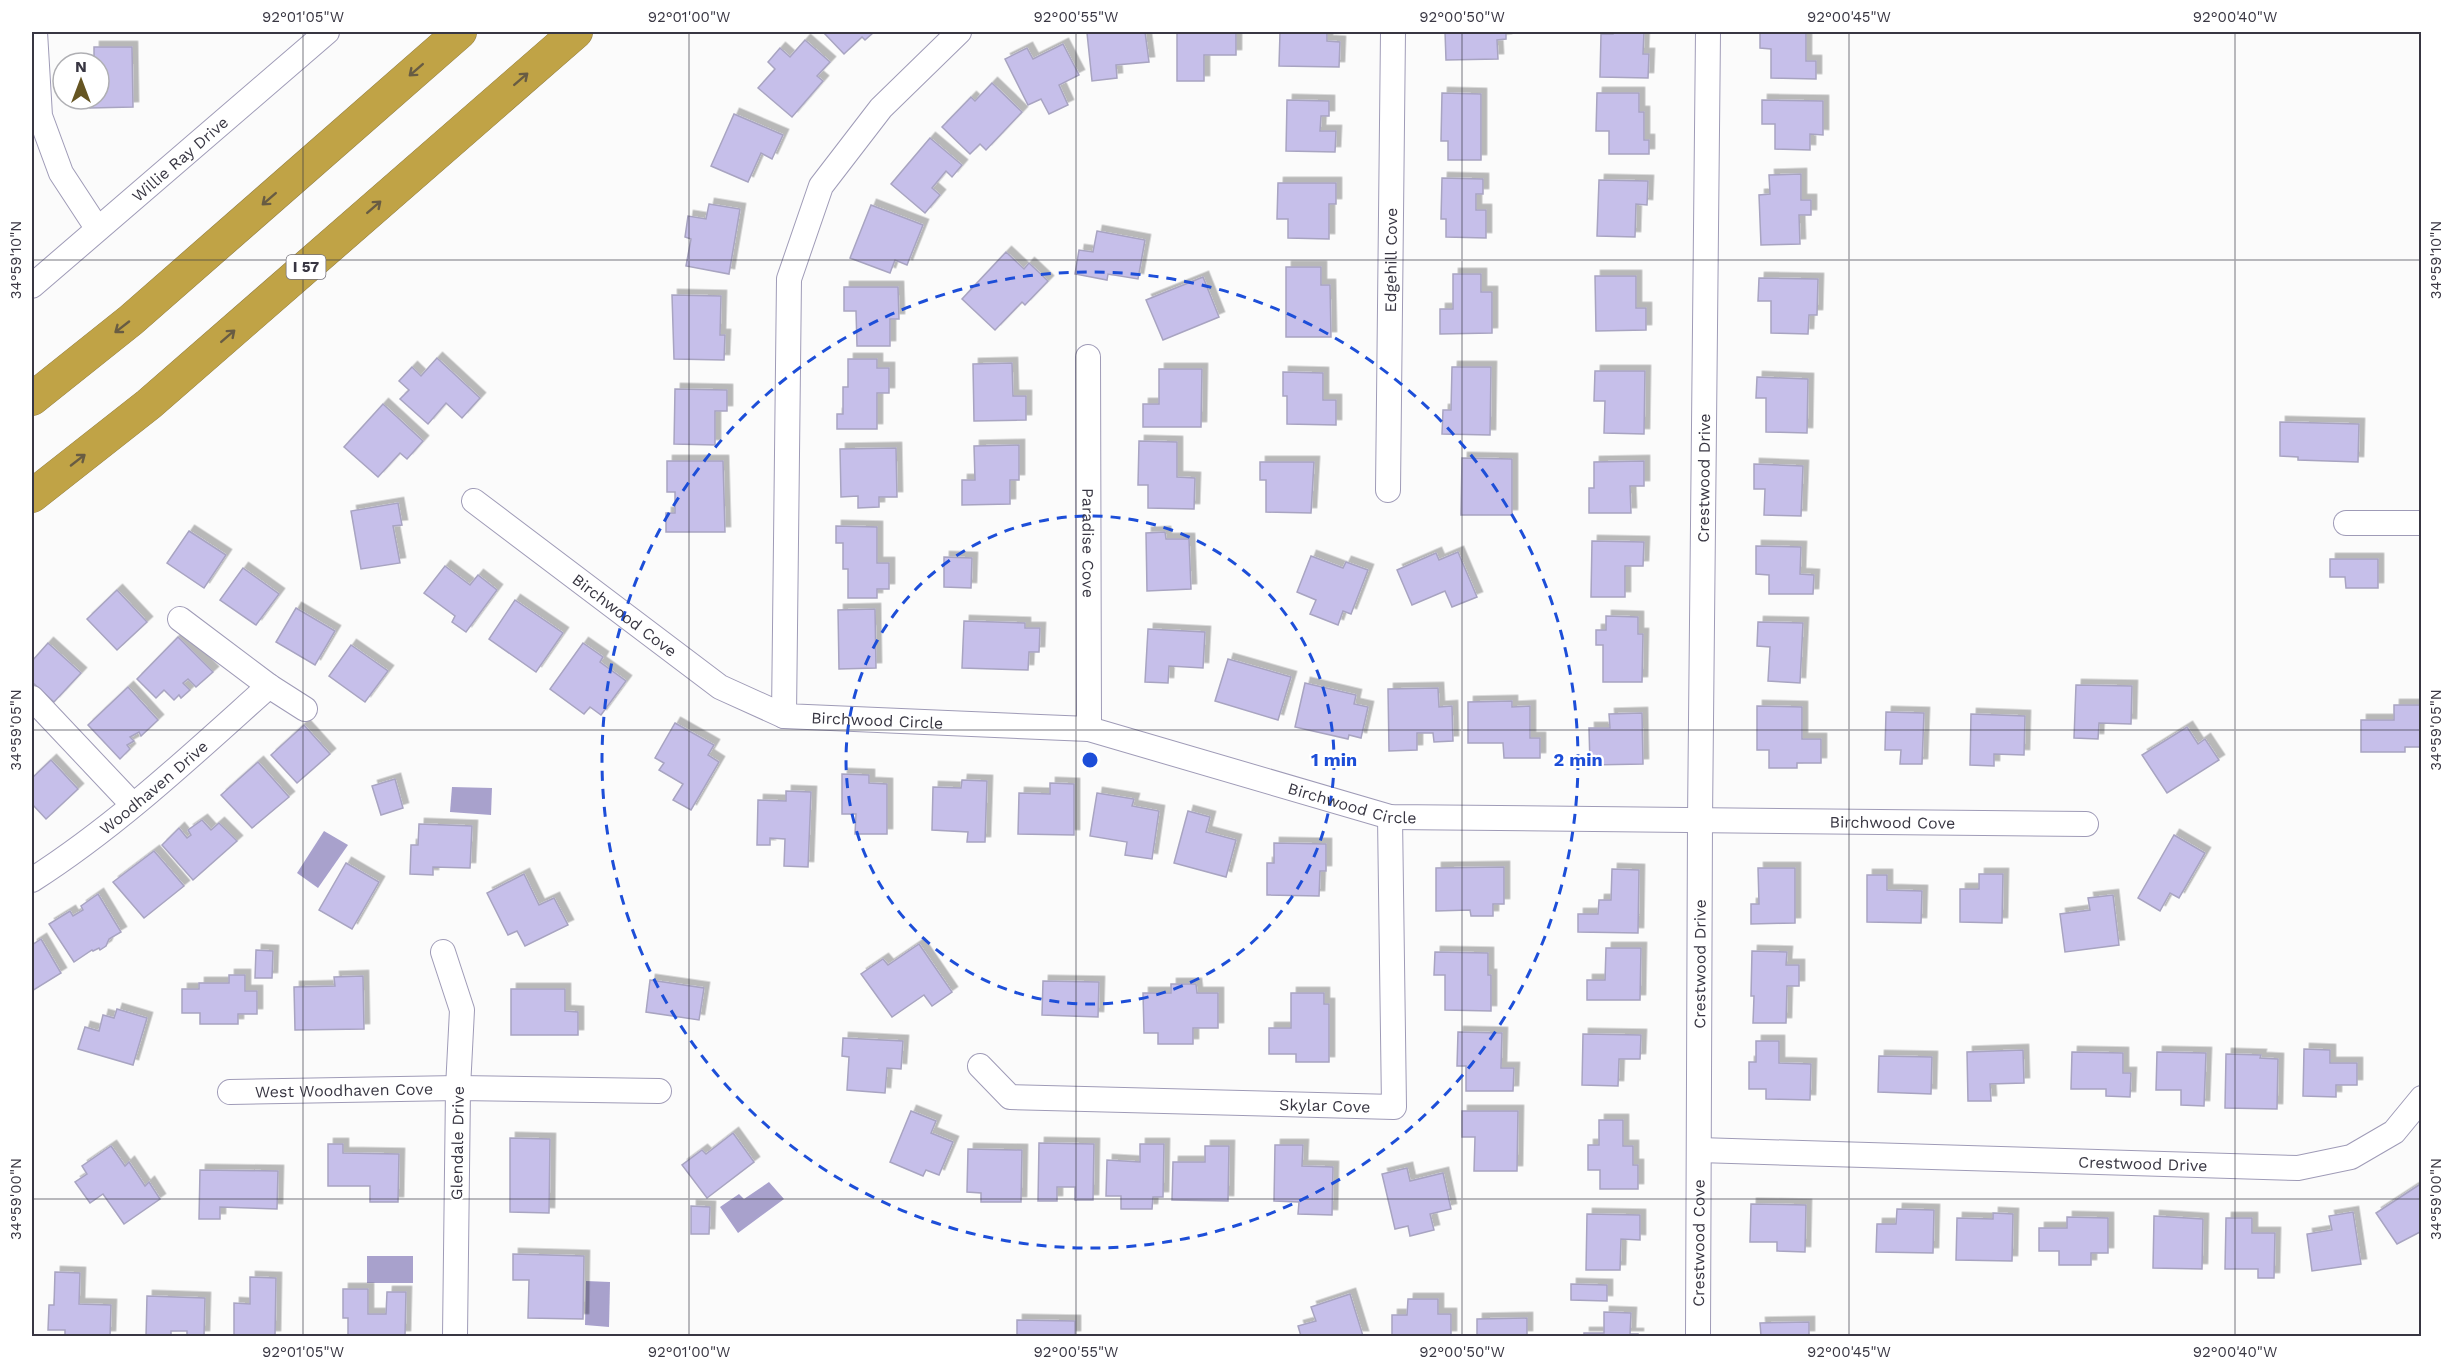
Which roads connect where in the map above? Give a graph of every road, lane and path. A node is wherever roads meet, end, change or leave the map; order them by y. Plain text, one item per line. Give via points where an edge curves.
1 (35, 32) edge
2 (327, 32) edge
3 (460, 32) edge
4 (576, 32) edge
5 (959, 32) edge
6 (1393, 32) edge
7 (1708, 32) edge
8 (97, 228) junction
9 (32, 286) edge
10 (1088, 357) dead end
11 (32, 399) edge
12 (1388, 490) dead end
13 (32, 496) edge
14 (474, 501) dead end
15 (2346, 523) dead end
16 (2421, 523) edge
17 (180, 619) dead end
18 (269, 686) junction
19 (32, 698) edge
20 (305, 710) dead end
21 (784, 716) junction
22 (1089, 729) junction
23 (133, 805) junction
24 (1390, 817) junction
25 (1700, 820) junction
26 (2086, 824) dead end
27 (32, 880) edge
28 (443, 952) dead end
29 (980, 1066) dead end
30 (458, 1088) junction
31 (659, 1090) dead end
32 (230, 1092) dead end
33 (2421, 1098) edge
34 (1699, 1150) junction
35 (455, 1336) edge
36 (1698, 1336) edge

1 - 8 street via 40,116 61,173
2 - 8 street, Willie Ray Drive
3 -> 11 highway via 131,320
13 -> 4 highway, I 57 via 149,404
5 - 21 street via 881,108 821,186 789,279
6 - 12 street, Edgehill Cove
7 - 25 street, Crestwood Drive
8 - 9 street, Willie Ray Drive
10 - 22 street, Paradise Cove
14 - 21 street, Birchwood Cove via 720,687
15 - 16 street
17 - 18 street
18 - 20 street
18 - 23 street, Woodhaven Drive
19 - 23 street
21 - 22 street, Birchwood Circle
22 - 24 street, Birchwood Circle
23 - 27 street, Woodhaven Drive
24 - 25 street, Birchwood Circle
24 - 29 street, Skylar Cove via 1394,1107 1010,1097
25 - 26 street, Birchwood Cove
25 - 34 street, Crestwood Drive
28 - 30 street, Glendale Drive via 462,1010
30 - 31 street, West Woodhaven Cove
30 - 32 street, West Woodhaven Cove
30 - 35 street, Glendale Drive
33 - 34 street, Crestwood Drive via 2394,1132 2350,1157 2298,1168
34 - 36 street, Crestwood Cove

